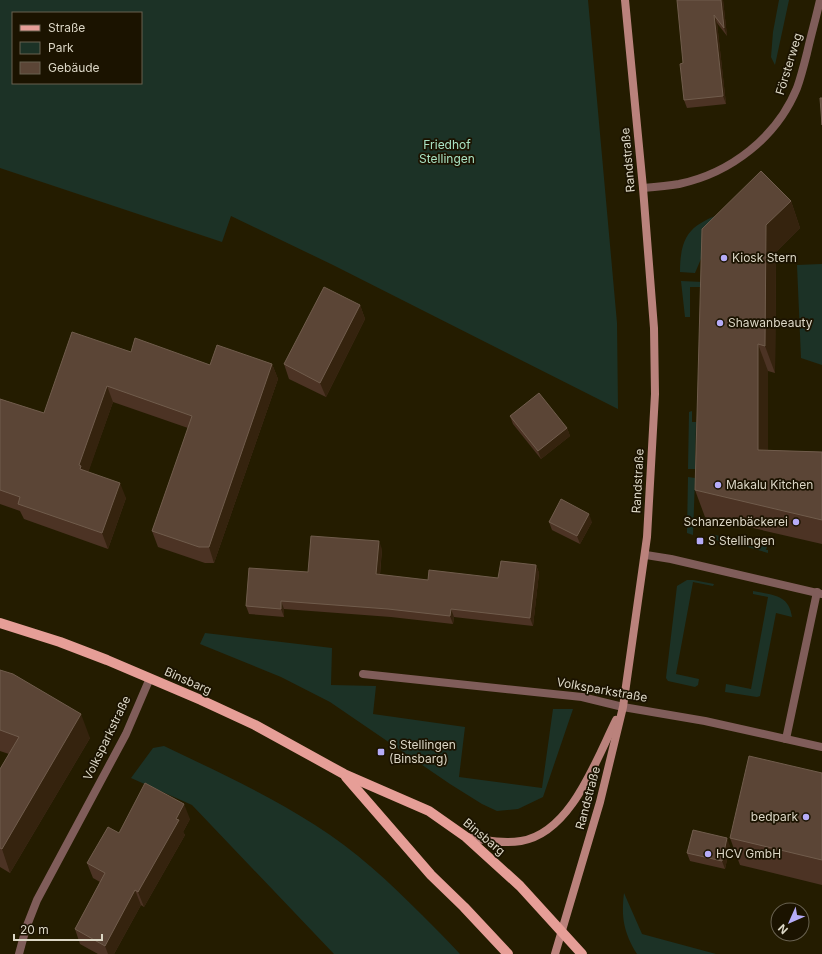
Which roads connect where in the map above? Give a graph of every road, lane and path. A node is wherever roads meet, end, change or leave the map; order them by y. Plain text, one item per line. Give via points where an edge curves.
1 (625, 0) edge
2 (820, 0) edge
3 (643, 188) junction
4 (646, 555) junction
5 (820, 593) edge
6 (0, 623) edge
7 (363, 674) dead end
8 (150, 678) junction
9 (623, 706) junction
10 (786, 739) junction
11 (822, 747) edge
12 (344, 774) junction
13 (466, 837) junction
14 (562, 932) junction
15 (20, 954) edge
16 (508, 954) edge
17 (555, 954) edge
18 (582, 954) edge

1 - 3 street, Randstraße
2 - 3 street, Försterweg via 797,87 781,119 764,138 743,156 708,174 668,186
3 - 4 street, Randstraße via 654,328 655,394
4 - 5 street
4 - 9 street, Randstraße
5 - 10 street
6 - 8 main road via 60,642
7 - 9 street, Volksparkstraße via 582,697
8 - 12 main road, Binsbarg via 256,725
8 - 15 street, Volksparkstraße via 126,734 37,900 26,928
9 - 10 street, Volksparkstraße
9 - 13 street via 582,788 562,818 549,830 521,841 504,842
9 - 14 street, Randstraße via 600,802
10 - 11 street, Volksparkstraße
12 - 13 main road, Binsbarg via 429,811
12 - 16 main road, Binsbarg via 431,875
13 - 14 main road, Binsbarg via 520,886
14 - 17 street, Randstraße
14 - 18 main road, Binsbarg

